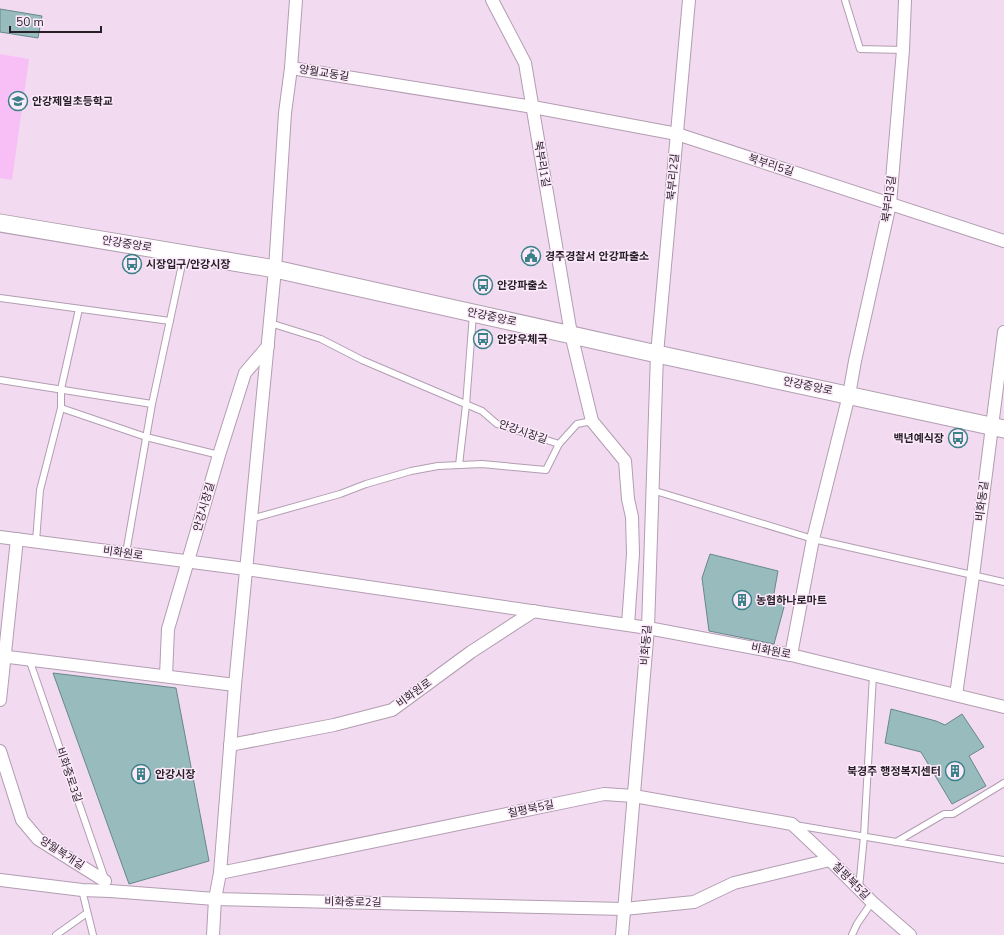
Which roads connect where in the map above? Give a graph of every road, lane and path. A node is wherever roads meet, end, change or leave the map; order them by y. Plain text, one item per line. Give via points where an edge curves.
1 (296, 0) edge
2 (492, 0) edge
3 (689, 0) edge
4 (845, 0) edge
5 (905, 0) edge
6 (903, 50) junction
7 (291, 68) junction
8 (533, 107) junction
9 (677, 134) junction
10 (890, 204) junction
11 (0, 223) edge
12 (1004, 241) edge
13 (184, 254) junction
14 (275, 269) junction
15 (0, 298) edge
16 (79, 309) junction
17 (473, 313) junction
18 (170, 321) junction
19 (270, 323) junction
20 (1004, 332) edge
21 (571, 334) junction
22 (268, 346) junction
23 (657, 354) junction
24 (0, 380) edge
25 (61, 389) junction
26 (849, 395) junction
27 (152, 404) junction
28 (466, 404) junction
29 (61, 408) junction
30 (592, 421) junction
31 (998, 428) edge
32 (146, 437) junction
33 (559, 444) junction
34 (219, 455) junction
35 (459, 465) junction
36 (652, 490) junction
37 (251, 519) junction
38 (0, 536) edge
39 (17, 539) junction
40 (813, 539) junction
41 (36, 541) junction
42 (126, 553) junction
43 (188, 561) junction
44 (246, 569) junction
45 (973, 576) junction
46 (1004, 582) edge
47 (534, 611) junction
48 (628, 625) junction
49 (648, 628) junction
50 (790, 655) junction
51 (3, 656) edge
52 (29, 659) junction
53 (873, 675) junction
54 (166, 676) junction
55 (235, 685) junction
56 (956, 695) junction
57 (0, 700) edge
58 (1004, 707) edge
59 (230, 745) junction
60 (0, 751) edge
61 (1004, 783) edge
62 (634, 796) junction
63 (792, 824) junction
64 (864, 836) junction
65 (896, 842) junction
66 (830, 860) junction
67 (1004, 860) edge
68 (220, 873) junction
69 (0, 880) edge
70 (108, 886) junction
71 (859, 888) junction
72 (82, 890) junction
73 (215, 899) junction
74 (872, 902) junction
75 (624, 909) junction
76 (87, 913) junction
77 (56, 935) edge
78 (93, 935) edge
79 (213, 935) edge
80 (622, 935) edge
81 (852, 935) edge
82 (910, 935) edge

1 - 7 street
2 - 8 street, 북부리1길 via 525,63
3 - 9 street, 북부리2길
4 - 6 lane via 860,49
5 - 6 street, 북부리3길
6 - 10 street, 북부리3길
7 - 8 street, 양월교동길
7 - 14 street, 양월교동길
8 - 9 street, 북부리5길
8 - 21 street, 북부리1길
9 - 10 street, 북부리5길
9 - 23 street, 북부리2길
10 - 12 street, 북부리5길
10 - 26 street, 북부리3길
11 - 13 main road, 안강중앙로
13 - 14 main road, 안강중앙로
13 - 18 lane
14 - 17 main road, 안강중앙로
14 - 19 street
15 - 16 lane
16 - 18 lane
16 - 25 lane
17 - 21 main road, 안강중앙로
17 - 28 lane
18 - 27 lane
19 - 22 street
19 - 28 lane, 안강시장길 via 321,338 362,360
20 - 31 street, 비화동길
21 - 23 main road, 안강중앙로
21 - 30 street
22 - 34 street, 안강시장길 via 246,373
22 - 37 street
23 - 26 main road, 안강중앙로
23 - 36 street, 비화동길
24 - 25 lane
25 - 27 lane
25 - 29 lane
26 - 31 main road, 안강중앙로
26 - 40 street
27 - 32 lane
28 - 33 lane, 안강시장길 via 482,411 497,424
28 - 35 lane
29 - 32 lane
29 - 41 lane via 40,490
30 - 33 lane via 577,424
30 - 48 street via 624,461 632,518 633,554
31 - 45 street, 비화동길
32 - 34 lane
32 - 42 lane
33 - 35 lane via 546,470 482,464
34 - 43 street, 안강시장길
35 - 37 lane via 411,471
36 - 40 lane
36 - 49 street, 비화동길
37 - 44 street
38 - 39 street, 비화원로
39 - 41 street, 비화원로
39 - 51 street
40 - 45 lane
40 - 50 street
41 - 42 street, 비화원로
42 - 43 street, 비화원로
43 - 44 street, 비화원로
43 - 54 street, 안강시장길 via 168,629
44 - 47 street, 비화원로
44 - 55 street
45 - 46 lane
45 - 56 street, 비화동길
47 - 48 street, 비화원로
47 - 59 street, 비화원로 via 471,652 392,710 334,725
48 - 49 street, 비화원로
49 - 50 street, 비화원로
49 - 62 street, 비화동길
50 - 53 street, 비화원로
51 - 52 street
51 - 57 street
52 - 54 street
52 - 70 lane, 비화중로3길
53 - 56 street, 비화원로
53 - 64 lane
54 - 55 street
55 - 59 street
56 - 58 street, 비화원로
59 - 68 street
60 - 70 street, 양월복개길 via 22,820 38,839
61 - 65 lane via 953,814 944,814
62 - 63 street, 칠평북5길
62 - 68 street, 칠평북5길 via 604,794
62 - 75 street, 비화동길
63 - 64 lane
63 - 66 street, 칠평북5길
64 - 65 lane
64 - 71 lane
65 - 67 lane
66 - 71 street, 칠평북5길
66 - 75 street, 칠평북5길 via 734,883 694,902
68 - 73 street
69 - 72 street, 비화중로2길
70 - 72 street, 비화중로2길
70 - 73 street, 비화중로2길
71 - 74 street, 칠평북5길
72 - 76 lane
73 - 75 street, 비화중로2길
73 - 79 street
74 - 81 lane, 칠평북5길
74 - 82 street, 칠평북5길
75 - 80 street, 비화동길
76 - 77 lane
76 - 78 lane

